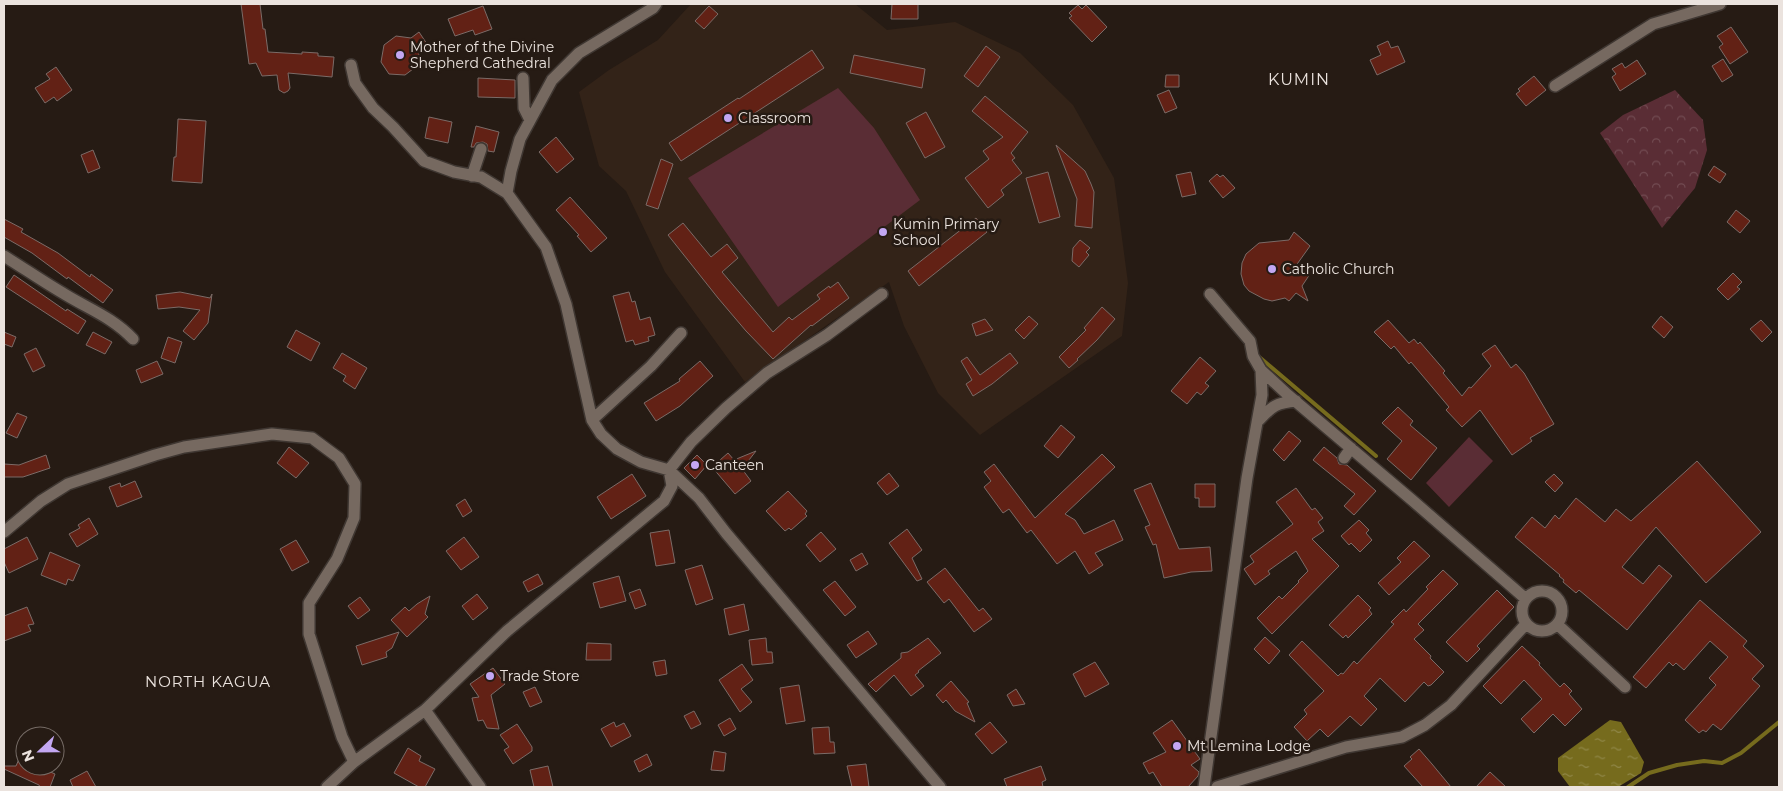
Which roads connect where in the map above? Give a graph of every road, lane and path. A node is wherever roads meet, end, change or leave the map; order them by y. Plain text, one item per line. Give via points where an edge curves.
1 (656, 4) edge
2 (1720, 4) edge
3 (351, 65) dead end
4 (523, 78) dead end
5 (1555, 86) dead end
6 (530, 120) junction
7 (481, 149) dead end
8 (472, 176) junction
9 (507, 193) junction
10 (4, 256) edge
11 (882, 294) dead end
12 (1210, 294) dead end
13 (681, 333) dead end
14 (133, 339) dead end
15 (1261, 370) junction
16 (1296, 401) junction
17 (592, 420) junction
18 (1258, 422) junction
19 (1351, 448) junction
20 (1344, 458) dead end
21 (669, 470) junction
22 (4, 532) edge
23 (1526, 600) junction
24 (1526, 624) junction
25 (1558, 625) junction
26 (1625, 687) dead end
27 (425, 710) junction
28 (354, 762) junction
29 (327, 787) edge
30 (480, 787) edge
31 (940, 787) edge
32 (1204, 787) edge
33 (1217, 787) edge

1 - 6 street via 578,53 552,80
2 - 5 street via 1653,24
3 - 8 street via 355,83 373,108 424,161
4 - 6 street via 524,108
6 - 9 street via 520,139
7 - 8 street
8 - 9 street
9 - 17 street via 546,247 566,304
10 - 14 street via 104,315
11 - 21 street via 768,373 691,442
12 - 15 street via 1250,341 1253,356
13 - 17 street via 651,366
15 - 16 street
15 - 18 street
16 - 18 street via 1280,402
16 - 19 street
17 - 21 street via 617,449 641,462
18 - 32 street via 1247,478
19 - 20 street
19 - 23 street
21 - 27 street via 672,486 664,500 507,631
21 - 31 street via 699,498
22 - 28 street via 41,500 68,484 155,455 184,447 272,434 312,438 339,458 355,484 354,518 337,558 309,603 309,634 342,737
23 - 24 street via 1522,612
23 - 25 street via 1530,595 1543,591 1555,595 1562,606 1562,620
24 - 25 street via 1545,632
24 - 33 street via 1452,705 1425,725 1402,737 1346,747
25 - 26 street
27 - 28 street
27 - 30 street
28 - 29 street

